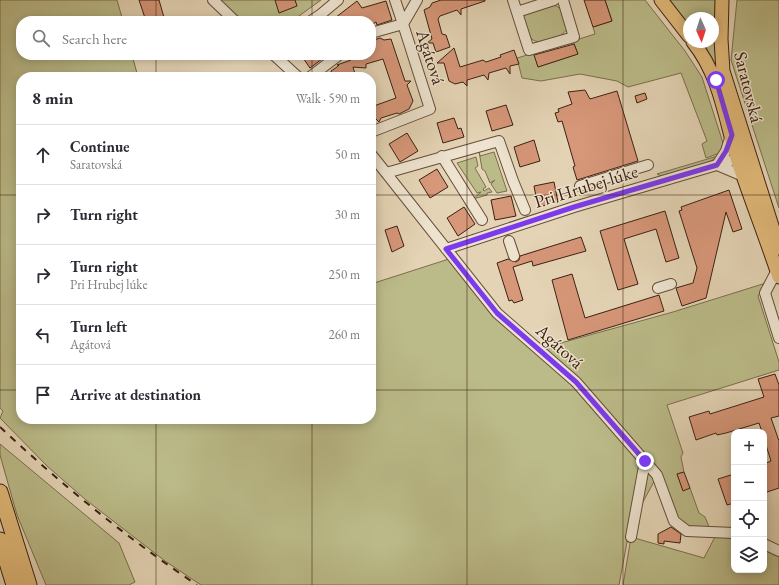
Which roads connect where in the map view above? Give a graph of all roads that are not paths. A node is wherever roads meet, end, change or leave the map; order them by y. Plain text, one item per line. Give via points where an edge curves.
1 (213, 0) edge
2 (338, 0) edge
3 (396, 0) edge
4 (417, 0) edge
5 (513, 0) edge
6 (554, 0) edge
7 (563, 0) edge
8 (661, 0) edge
9 (722, 0) edge
10 (517, 12) junction
11 (719, 12) edge
12 (230, 16) edge
13 (317, 16) edge
14 (403, 24) junction
15 (683, 28) edge
16 (376, 32) edge
17 (719, 38) edge
18 (697, 48) edge
19 (279, 60) edge
20 (332, 60) edge
21 (293, 72) edge
22 (317, 72) edge
23 (376, 130) edge
24 (732, 135) junction
25 (747, 149) junction
26 (442, 156) junction
27 (737, 159) junction
28 (376, 161) edge
29 (648, 165) dead end
30 (717, 165) junction
31 (748, 171) junction
32 (386, 174) junction
33 (580, 186) dead end
34 (526, 210) dead end
35 (482, 220) dead end
36 (509, 241) dead end
37 (779, 248) edge
38 (446, 249) junction
39 (514, 256) dead end
40 (778, 274) edge
41 (671, 284) dead end
42 (658, 288) dead end
43 (779, 338) edge
44 (645, 461) junction
45 (0, 492) edge
46 (731, 533) edge
47 (631, 537) dead end
48 (0, 540) edge
49 (767, 545) edge
50 (17, 548) junction
51 (779, 551) edge
52 (14, 585) edge
53 (29, 585) edge
54 (39, 585) edge

1 - 12 street
2 - 13 street
3 - 14 street
4 - 14 street, Agátová
5 - 10 street
6 - 10 street
7 - 10 street via 574,37 529,50
8 - 15 main road, Saratovská
9 - 11 main road, Saratovská
14 - 16 street, Agátová
14 - 23 street, Agátová via 430,109
17 - 25 main road, Saratovská via 723,71
18 - 24 main road, Saratovská via 716,80
19 - 21 street
20 - 22 street
24 - 27 main road, Saratovská
24 - 30 street
25 - 27 main road
25 - 31 main road, Saratovská
26 - 32 street
26 - 34 street via 500,141
26 - 35 street
27 - 30 street, Pri Hrubej lúke
27 - 31 main road
28 - 32 street, Agátová
29 - 33 street
30 - 31 street
30 - 38 street, Pri Hrubej lúke via 574,207
31 - 37 main road, Saratovská
31 - 40 main road, Saratovská
32 - 38 street, Agátová
36 - 39 street
38 - 44 street, Agátová via 497,313 576,382
40 - 43 street via 764,293
41 - 42 street
44 - 46 street, Agátová via 657,475 674,521 687,531
44 - 47 street
45 - 50 highway
48 - 52 highway
49 - 51 street
50 - 53 highway
50 - 54 highway

